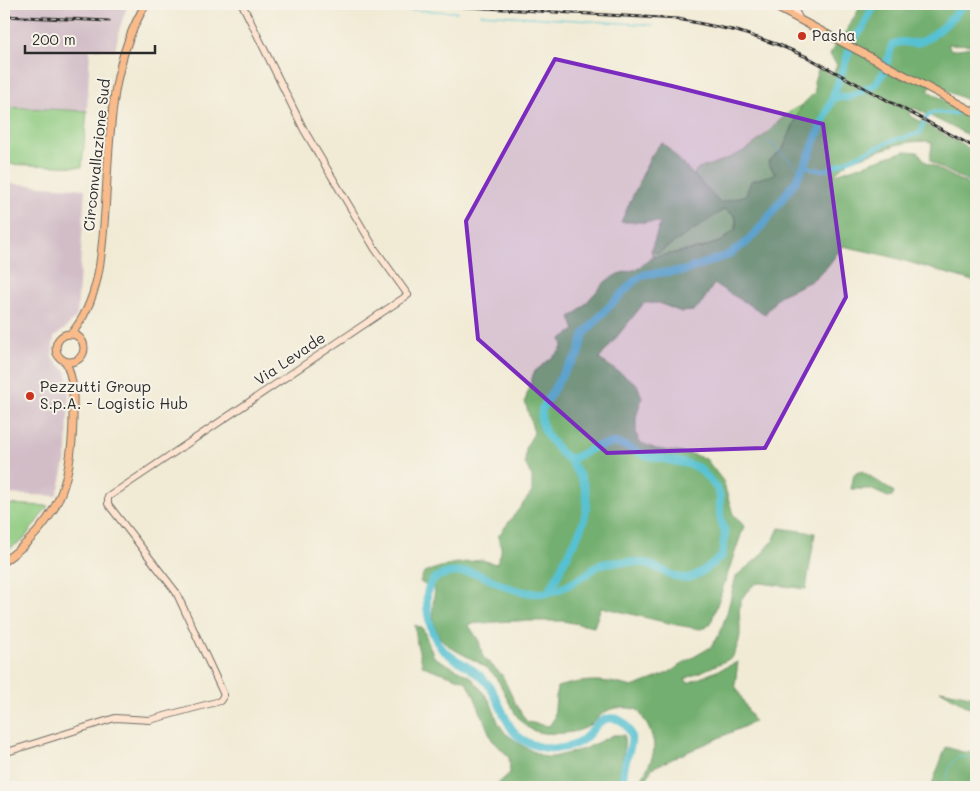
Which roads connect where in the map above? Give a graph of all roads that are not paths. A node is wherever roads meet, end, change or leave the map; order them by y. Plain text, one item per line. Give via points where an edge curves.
1 (146, 4) edge
2 (242, 4) edge
3 (770, 4) edge
4 (792, 4) edge
5 (799, 18) junction
6 (976, 113) edge
7 (85, 311) junction
8 (71, 334) junction
9 (81, 338) junction
10 (76, 361) junction
11 (66, 362) junction
12 (73, 381) junction
13 (4, 561) edge
14 (4, 753) edge

1 - 7 main road, Circonvallazione Sud via 130,36 118,75 101,261
2 - 14 street, Via Levade via 304,130 375,249 408,295 108,497 108,504 176,592 224,695 220,701 150,720 115,718
3 - 5 main road
4 - 5 street
5 - 6 main road
7 - 8 main road
7 - 9 main road
8 - 9 main road
8 - 11 main road via 61,337 56,345 58,355
9 - 10 main road via 85,345 84,353
10 - 11 main road
10 - 12 main road
11 - 12 main road
12 - 13 main road via 71,459 61,495 39,531

